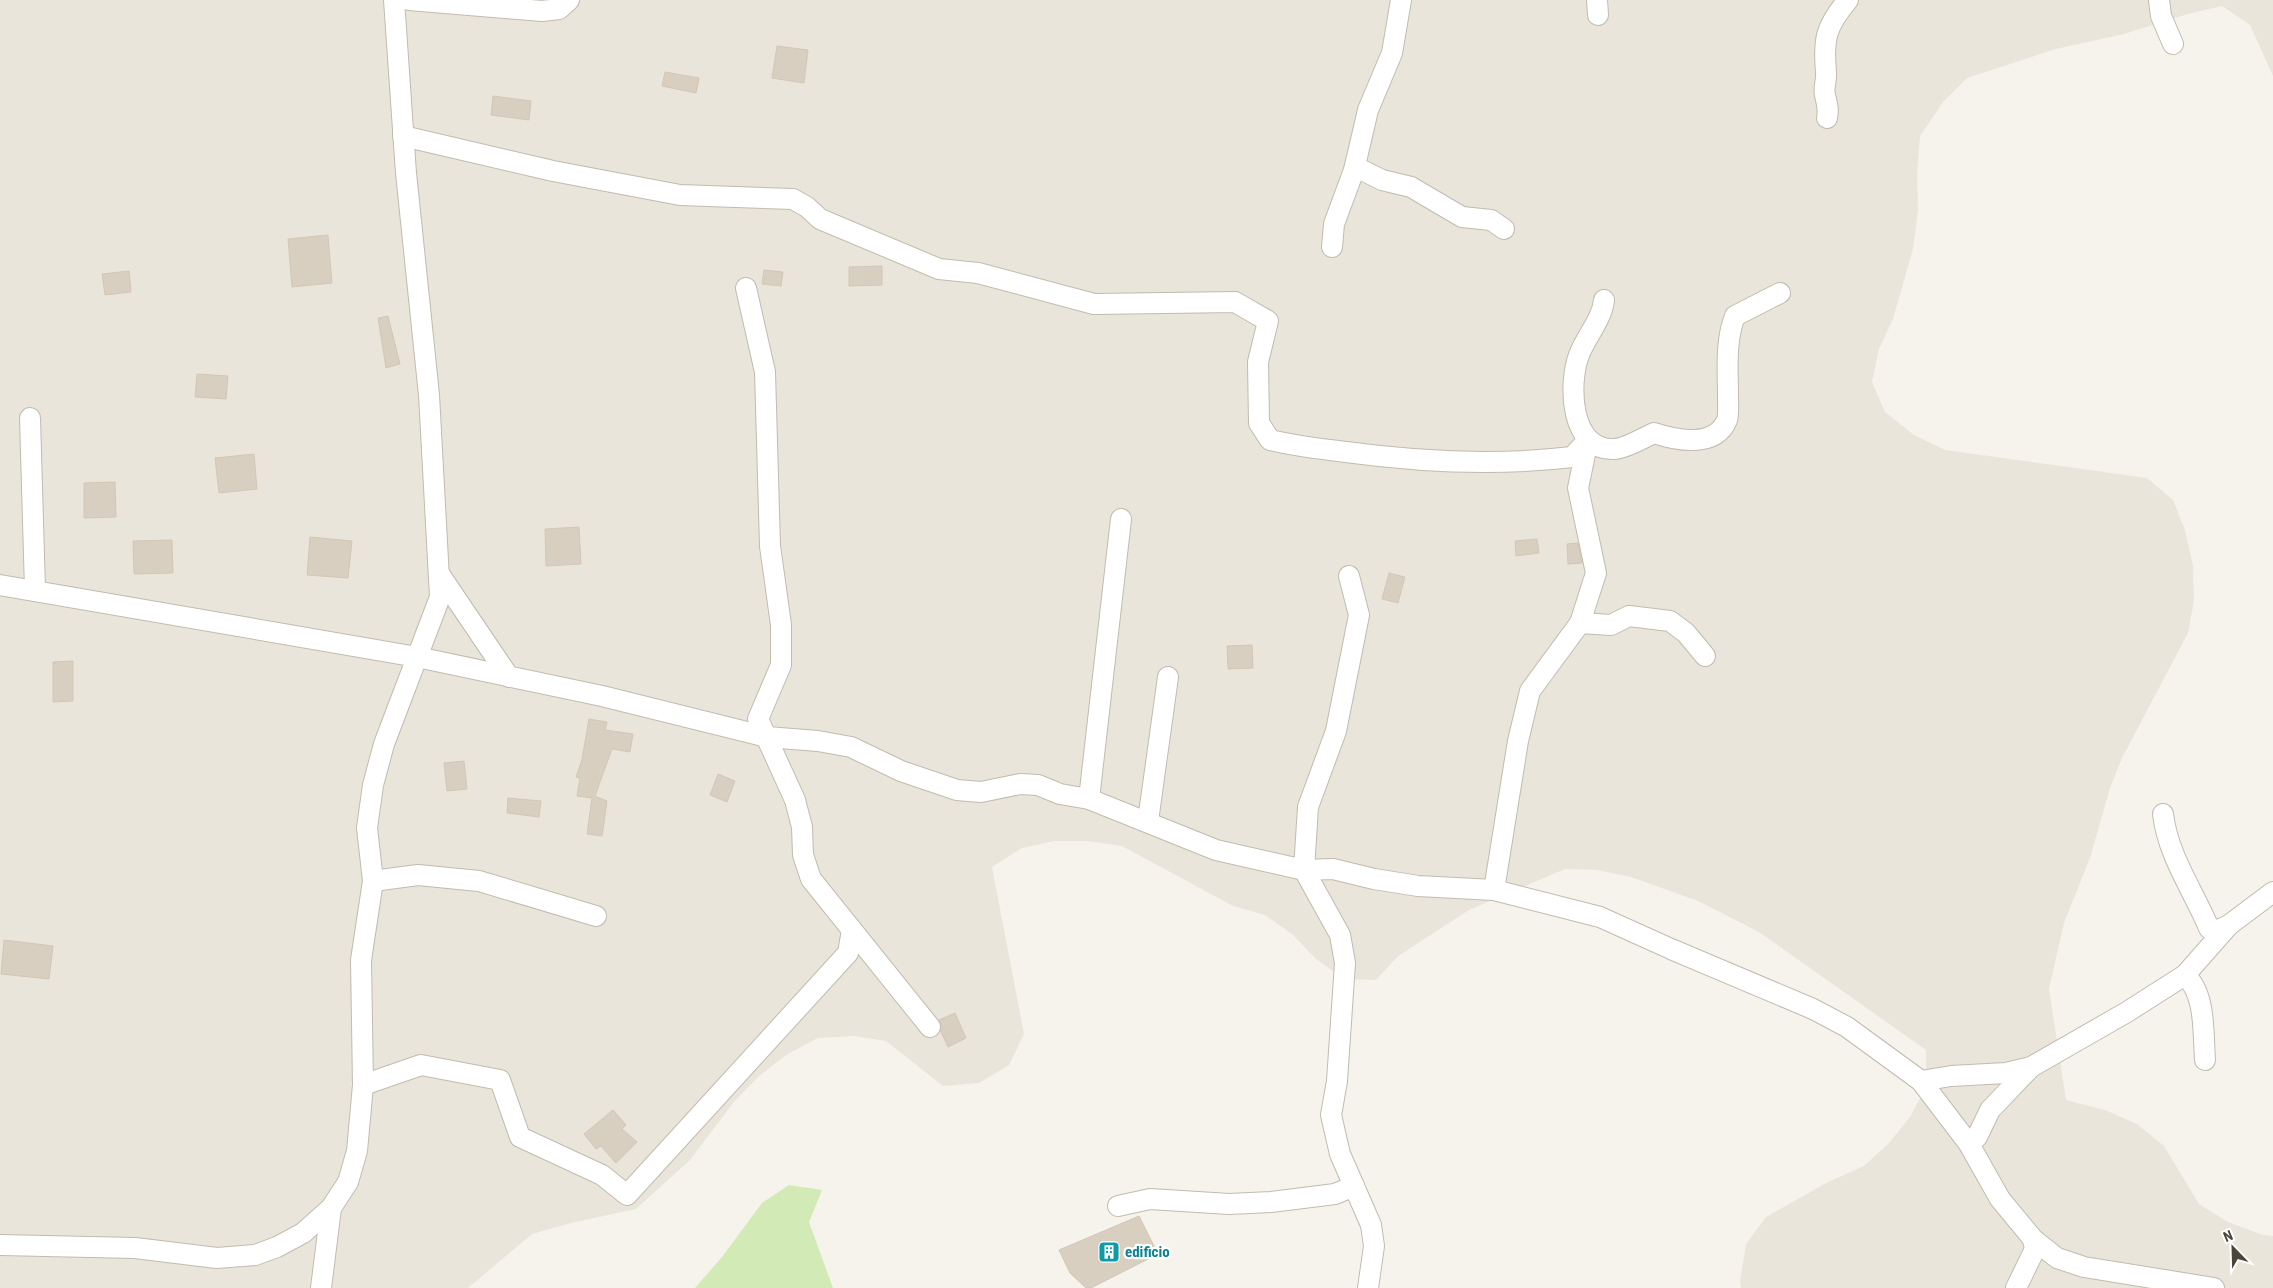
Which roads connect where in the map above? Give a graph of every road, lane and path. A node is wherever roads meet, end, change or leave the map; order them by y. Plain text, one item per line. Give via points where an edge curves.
1 (394, 0) edge
2 (409, 0) edge
3 (569, 0) edge
4 (1402, 0) edge
5 (1848, 0) edge
6 (2160, 0) edge
7 (2173, 44) dead end
8 (1827, 118) dead end
9 (403, 136) junction
10 (1354, 170) junction
11 (1504, 229) dead end
12 (1332, 247) dead end
13 (746, 288) dead end
14 (1780, 293) dead end
15 (1604, 300) dead end
16 (30, 418) dead end
17 (1588, 440) junction
18 (1121, 519) dead end
19 (439, 574) junction
20 (1349, 576) dead end
21 (0, 585) edge
22 (35, 590) junction
23 (1580, 623) junction
24 (1705, 656) dead end
25 (417, 657) junction
26 (508, 676) junction
27 (1168, 677) dead end
28 (767, 737) junction
29 (1089, 799) junction
30 (2163, 814) dead end
31 (1148, 821) junction
32 (1304, 870) junction
33 (373, 881) junction
34 (1494, 890) junction
35 (2273, 892) edge
36 (596, 916) dead end
37 (2229, 925) junction
38 (852, 930) junction
39 (2185, 975) junction
40 (930, 1027) dead end
41 (2205, 1060) dead end
42 (2031, 1067) junction
43 (1921, 1081) junction
44 (363, 1085) junction
45 (1969, 1144) junction
46 (1354, 1186) junction
47 (1118, 1206) dead end
48 (331, 1208) junction
49 (2033, 1239) junction
50 (0, 1245) edge
51 (321, 1288) edge
52 (1368, 1288) edge
53 (2016, 1288) edge
54 (2214, 1288) edge

1 - 9 street
2 - 3 street via 542,11 560,9
4 - 10 street via 1392,53 1368,110
5 - 8 street via 1826,32 1824,94 1829,108
6 - 7 street via 2161,16
9 - 17 street via 553,171 680,195 792,198 820,219 939,269 978,273 1094,304 1235,302 1268,322 1258,362 1260,423 1270,440 1289,445 1388,458 1521,463 1572,457
9 - 19 street via 429,395
10 - 11 street via 1411,187 1462,217 1491,220
10 - 12 street via 1334,224
13 - 28 street via 765,372 770,546 781,625 781,665 758,719
14 - 17 street via 1735,316 1728,357 1727,420 1712,435 1692,441 1654,433 1615,449
15 - 17 street via 1603,309 1579,354 1574,373 1577,423
16 - 22 street
17 - 23 street via 1578,488 1596,573
18 - 29 street
19 - 25 street via 440,597
19 - 26 street
20 - 32 street via 1359,615 1336,731 1308,808
21 - 22 street
22 - 25 street
23 - 24 street via 1611,625 1629,616 1670,621 1686,633
23 - 34 street via 1530,691 1518,741
25 - 26 street
25 - 33 street via 384,744 373,785 367,828
26 - 28 street
27 - 31 street
28 - 29 street via 818,741 851,748 901,771 958,790 981,792 1020,784 1038,785 1060,794
28 - 38 street via 795,800 802,827 803,856 811,879
29 - 31 street
30 - 37 street via 2181,873 2209,928 2219,930
31 - 32 street via 1216,850
32 - 34 street via 1333,869 1374,880 1418,886
32 - 46 street via 1340,935 1345,963 1337,1081 1331,1115 1340,1154
33 - 36 street via 418,875 479,881
33 - 44 street via 361,960
34 - 43 street via 1600,917 1814,1009 1846,1027
35 - 37 street
37 - 39 street
38 - 40 street
38 - 44 street via 848,953 627,1195 602,1175 520,1136 500,1080 421,1065
39 - 41 street via 2196,990
39 - 42 street
42 - 43 street via 2006,1073
42 - 45 street via 1990,1110
43 - 45 street
44 - 48 street via 357,1151 348,1182
45 - 49 street via 2000,1199
46 - 47 street via 1335,1194 1271,1202 1229,1204 1150,1199
46 - 52 street via 1371,1225 1374,1246
48 - 50 street via 303,1233 278,1247 234,1258 135,1248
48 - 51 street
49 - 53 street via 2036,1249
49 - 54 street via 2057,1258 2084,1267

